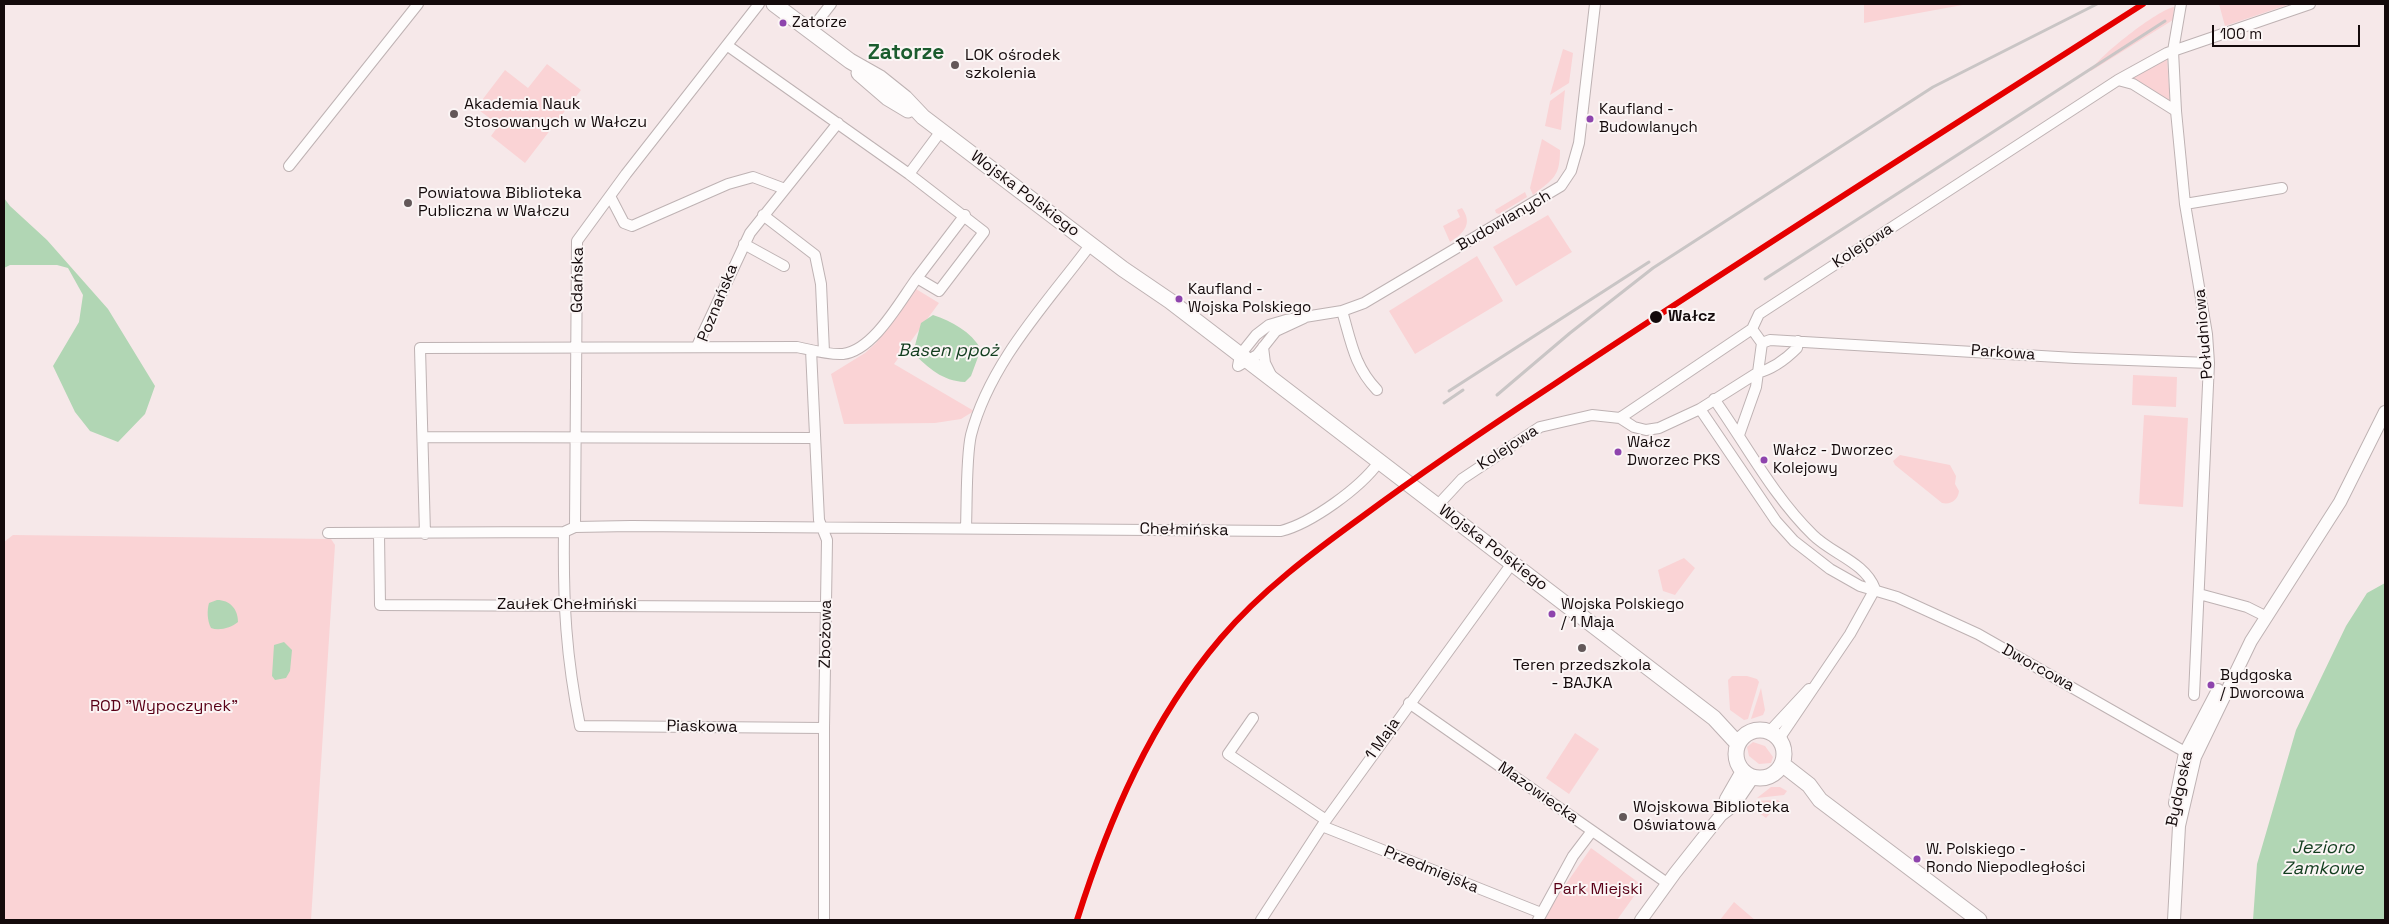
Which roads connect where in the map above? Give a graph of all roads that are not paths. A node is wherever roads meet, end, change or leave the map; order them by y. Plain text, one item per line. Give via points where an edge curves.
1 (418, 4) edge
2 (759, 4) edge
3 (774, 4) edge
4 (831, 4) edge
5 (1595, 4) edge
6 (2181, 4) edge
7 (2310, 4) edge
8 (810, 31) junction
9 (728, 46) junction
10 (2173, 51) junction
11 (2118, 80) junction
12 (2176, 111) junction
13 (838, 123) junction
14 (941, 131) junction
15 (289, 166) dead end
16 (909, 174) junction
17 (2282, 188) dead end
18 (785, 189) junction
19 (610, 196) junction
20 (2185, 204) junction
21 (965, 215) junction
22 (763, 216) junction
23 (744, 244) junction
24 (1091, 244) junction
25 (784, 266) dead end
26 (917, 278) junction
27 (1342, 311) junction
28 (1304, 318) junction
29 (1752, 328) junction
30 (1798, 341) junction
31 (1762, 343) junction
32 (697, 346) junction
33 (577, 347) junction
34 (1263, 347) junction
35 (812, 350) junction
36 (824, 352) junction
37 (1242, 361) junction
38 (2209, 363) junction
39 (1757, 372) junction
40 (1275, 382) junction
41 (1377, 390) dead end
42 (1714, 399) junction
43 (1700, 409) junction
44 (2385, 412) edge
45 (1620, 418) junction
46 (1739, 434) junction
47 (423, 437) junction
48 (576, 437) junction
49 (814, 438) junction
50 (1365, 452) junction
51 (1379, 462) junction
52 (1437, 506) junction
53 (1790, 510) junction
54 (1776, 521) junction
55 (574, 527) junction
56 (966, 527) junction
57 (823, 528) junction
58 (564, 532) junction
59 (328, 533) dead end
60 (378, 534) junction
61 (425, 534) junction
62 (1513, 562) junction
63 (1874, 589) junction
64 (2199, 594) junction
65 (563, 604) junction
66 (826, 607) junction
67 (2264, 614) junction
68 (2194, 695) dead end
69 (1409, 703) junction
70 (1253, 718) dead end
71 (824, 728) junction
72 (1774, 736) junction
73 (1742, 739) junction
74 (2190, 755) junction
75 (1779, 769) junction
76 (1748, 774) junction
77 (1324, 823) junction
78 (1592, 831) junction
79 (1667, 883) junction
80 (1539, 917) edge
81 (824, 920) edge
82 (1261, 920) edge
83 (1641, 920) edge
84 (1979, 920) edge
85 (2165, 920) edge
86 (2174, 920) edge

1 - 15 street
2 - 9 street, Gdańska
3 - 8 main road, Wojska Polskiego
4 - 8 street
5 - 27 street, Budowlanych via 1579,143 1571,171 1561,186 1364,303
6 - 10 street, Południowa
7 - 10 street, Kolejowa
8 - 14 main road, Wojska Polskiego via 850,61 880,78
9 - 13 street
9 - 19 street, Gdańska
10 - 11 street, Kolejowa
10 - 12 street, Południowa
11 - 12 street via 2133,84
11 - 29 street, Kolejowa via 1772,305 1759,314
12 - 20 street, Południowa
13 - 16 street
13 - 18 street, Poznańska
14 - 16 street
14 - 24 main road, Wojska Polskiego
16 - 21 street
17 - 20 street
18 - 19 street via 753,176 632,226 624,223
18 - 22 street, Poznańska
19 - 33 street, Gdańska via 578,241
20 - 38 street, Południowa
21 - 26 street, Poznańska
21 - 26 street via 984,232 939,291
22 - 23 street, Poznańska
22 - 36 street via 815,255 821,284
23 - 25 street
23 - 32 street, Poznańska
24 - 37 main road, Wojska Polskiego via 1127,272 1164,309
24 - 56 street via 1013,348 979,410 971,437
26 - 36 street, Poznańska via 869,342 843,354
27 - 28 street, Budowlanych
27 - 41 street via 1356,360 1364,376
28 - 34 street, Budowlanych via 1276,331
28 - 37 street, Budowlanych via 1286,320 1262,329
29 - 31 street
29 - 45 street, Kolejowa
30 - 31 street, Parkowa via 1770,340
30 - 38 street, Parkowa via 2066,358
30 - 39 street via 1797,348 1787,358 1768,370
31 - 39 street
32 - 33 street
32 - 35 street, Poznańska
33 - 47 street via 420,348
33 - 48 street, Gdańska
34 - 37 street, Budowlanych
34 - 40 street via 1265,363
35 - 36 street, Poznańska
35 - 49 street, Zbożowa
37 - 40 main road, Wojska Polskiego
37 - 50 main road, Wojska Polskiego via 1296,410
38 - 64 street, Południowa
39 - 42 street
39 - 46 street via 1756,388
40 - 50 main road, Wojska Polskiego
42 - 43 street
42 - 46 street
43 - 45 street via 1660,428 1646,430
43 - 54 street, Dworcowa
44 - 67 street, Bydgoska via 2340,502
45 - 52 street, Kolejowa via 1592,415 1540,427 1456,484
46 - 53 street
47 - 48 street
47 - 61 street
48 - 49 street
48 - 55 street, Gdańska
49 - 57 street, Zbożowa via 819,520
50 - 51 main road, Wojska Polskiego
51 - 52 main road, Wojska Polskiego
51 - 56 street, Chełmińska via 1366,478 1310,520 1282,531
52 - 62 main road, Wojska Polskiego
53 - 54 street
53 - 63 street via 1814,536 1865,572
54 - 63 street, Dworcowa via 1794,541 1830,569 1860,586
55 - 57 street
55 - 58 street
56 - 57 street, Chełmińska
57 - 66 street, Zbożowa via 827,540
58 - 61 street
58 - 65 street
59 - 60 street
60 - 61 street
60 - 65 street, Zaułek Chełmiński via 380,605
62 - 69 street, 1 Maja
62 - 73 main road, Wojska Polskiego
63 - 72 street via 1810,694
63 - 74 street, Dworcowa via 1978,634
64 - 67 street
64 - 68 street, Południowa
65 - 66 street, Zaułek Chełmiński
65 - 71 street, Piaskowa via 567,653 580,726
66 - 71 street, Zbożowa
67 - 74 street, Bydgoska via 2245,637
69 - 77 street, 1 Maja
69 - 78 street, Mazowiecka
70 - 77 street, Przedmiejska via 1228,754
71 - 81 street, Zbożowa
72 - 73 main road via 1762,730
72 - 75 main road via 1783,747
73 - 76 main road via 1736,753 1737,762
74 - 85 street, Bydgoska via 2172,824
74 - 86 street, Bydgoska via 2179,826
75 - 76 main road via 1761,778
75 - 84 main road via 1809,786 1820,800
76 - 79 street via 1726,799 1721,815
77 - 80 street, Przedmiejska
77 - 82 street, 1 Maja
78 - 79 street, Mazowiecka
78 - 80 street via 1573,856
79 - 83 street

